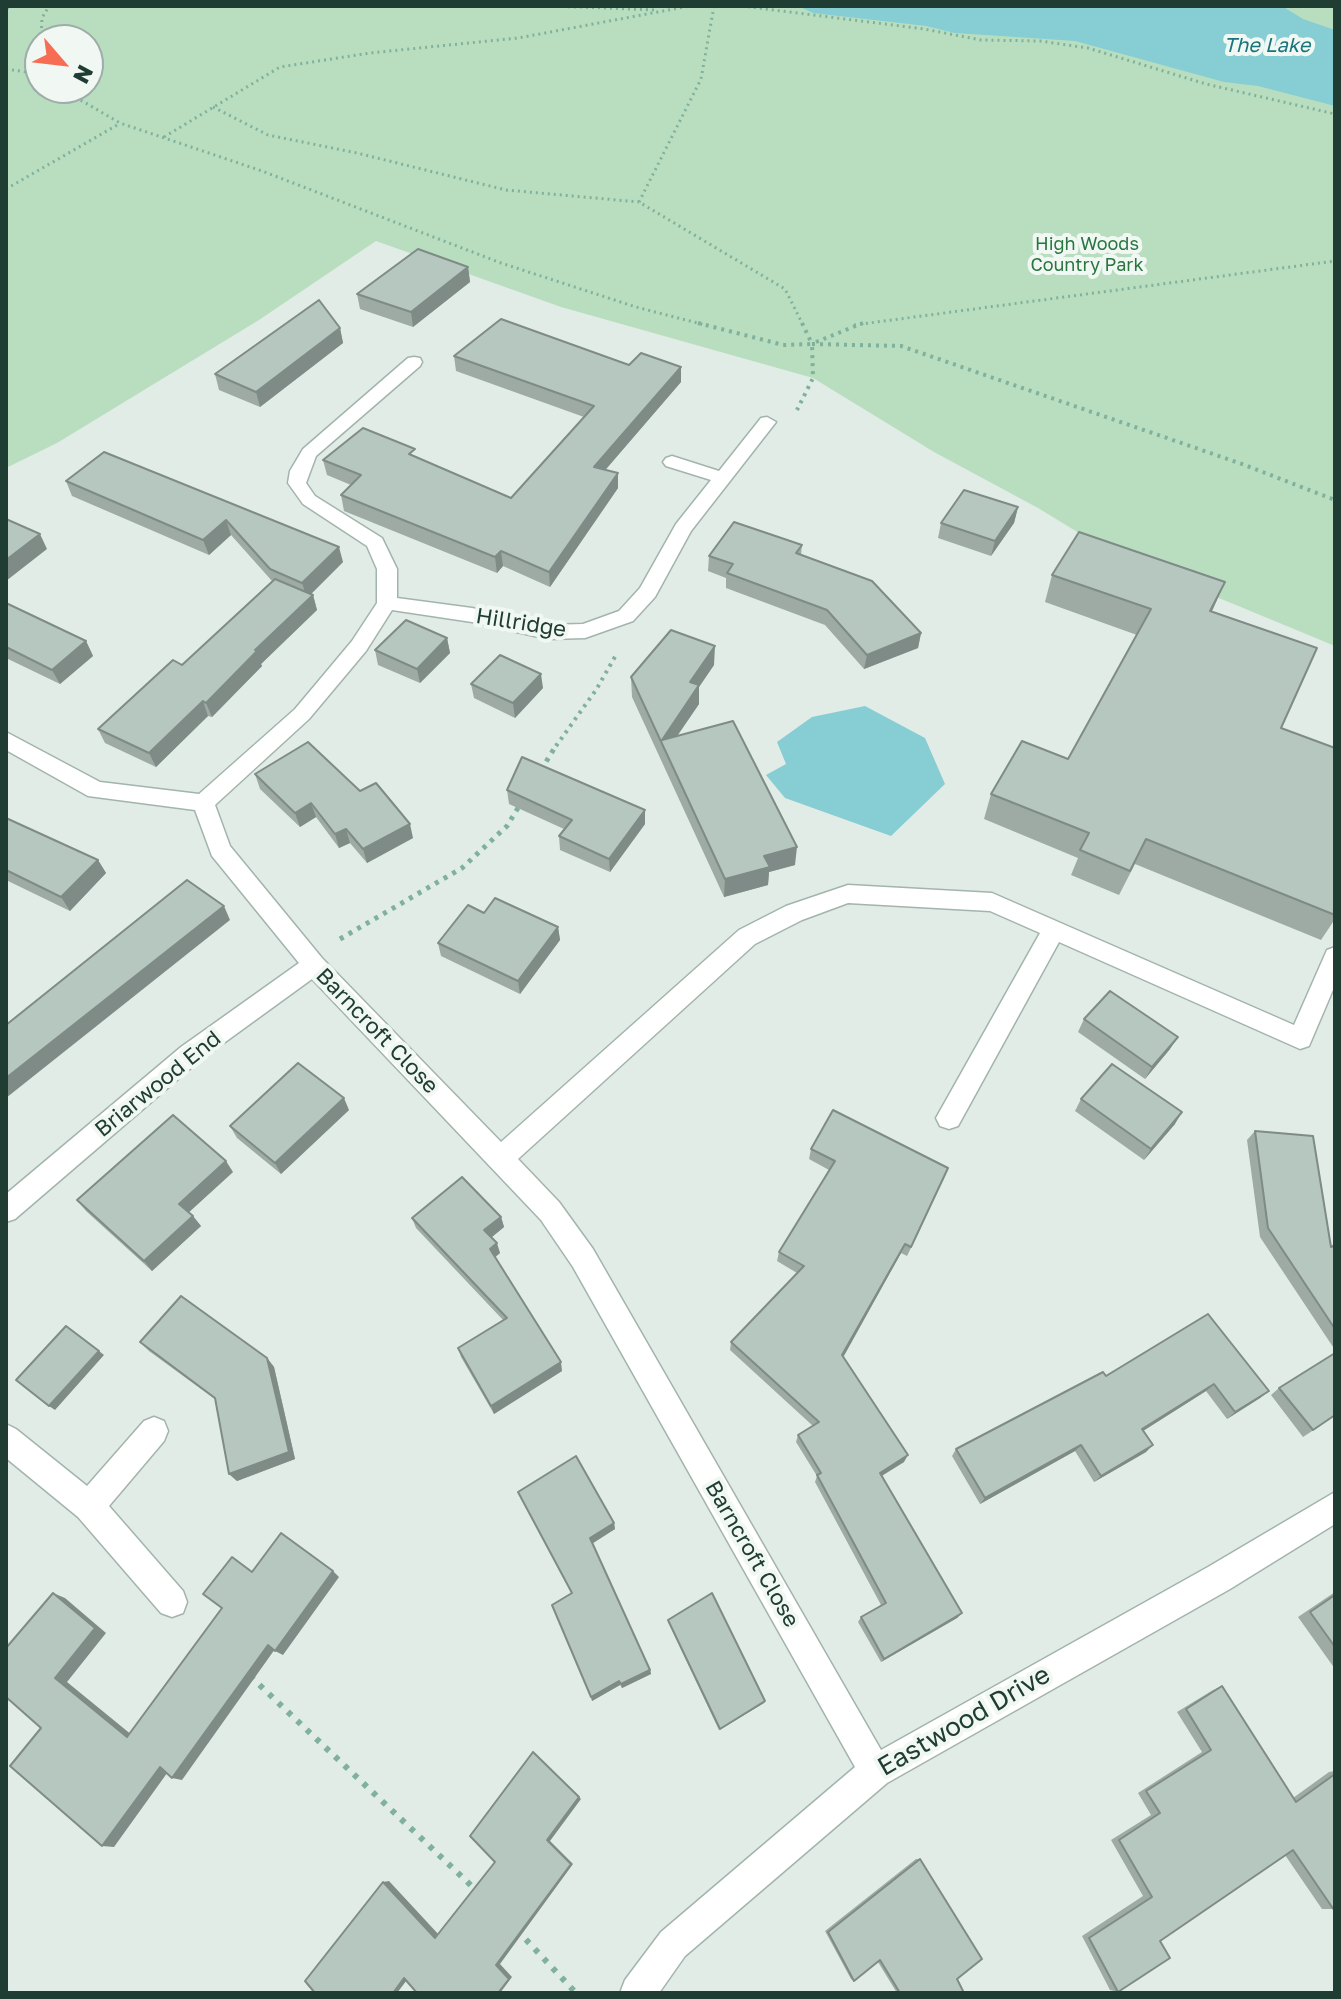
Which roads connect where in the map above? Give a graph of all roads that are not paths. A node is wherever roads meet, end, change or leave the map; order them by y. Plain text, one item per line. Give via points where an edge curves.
1 (414, 362) dead end
2 (767, 422) dead end
3 (672, 462) dead end
4 (724, 478) junction
5 (387, 603) junction
6 (6, 740) edge
7 (203, 803) junction
8 (1054, 929) junction
9 (1335, 957) edge
10 (314, 965) junction
11 (949, 1118) dead end
12 (500, 1159) junction
13 (6, 1210) edge
14 (154, 1431) dead end
15 (6, 1439) edge
16 (89, 1506) junction
17 (1335, 1507) edge
18 (172, 1602) dead end
19 (875, 1771) junction
20 (638, 1993) edge

1 - 5 street via 309,453 297,483 309,500 375,542 387,569
2 - 4 street, Hillridge
3 - 4 street
4 - 5 street, Hillridge via 683,528 648,592 626,616 585,631 548,632
5 - 7 street via 302,714
6 - 7 street via 96,790
7 - 10 street, Barncroft Close via 220,850
8 - 9 street via 1300,1039
8 - 11 street
8 - 12 street via 992,902 848,894 794,913 747,937
10 - 12 street, Barncroft Close
10 - 13 street, Briarwood End via 190,1054
12 - 19 street, Barncroft Close via 550,1211 583,1258
14 - 16 street
15 - 16 street
16 - 18 street
17 - 19 street, Eastwood Drive
19 - 20 street, Eastwood Drive via 673,1944

